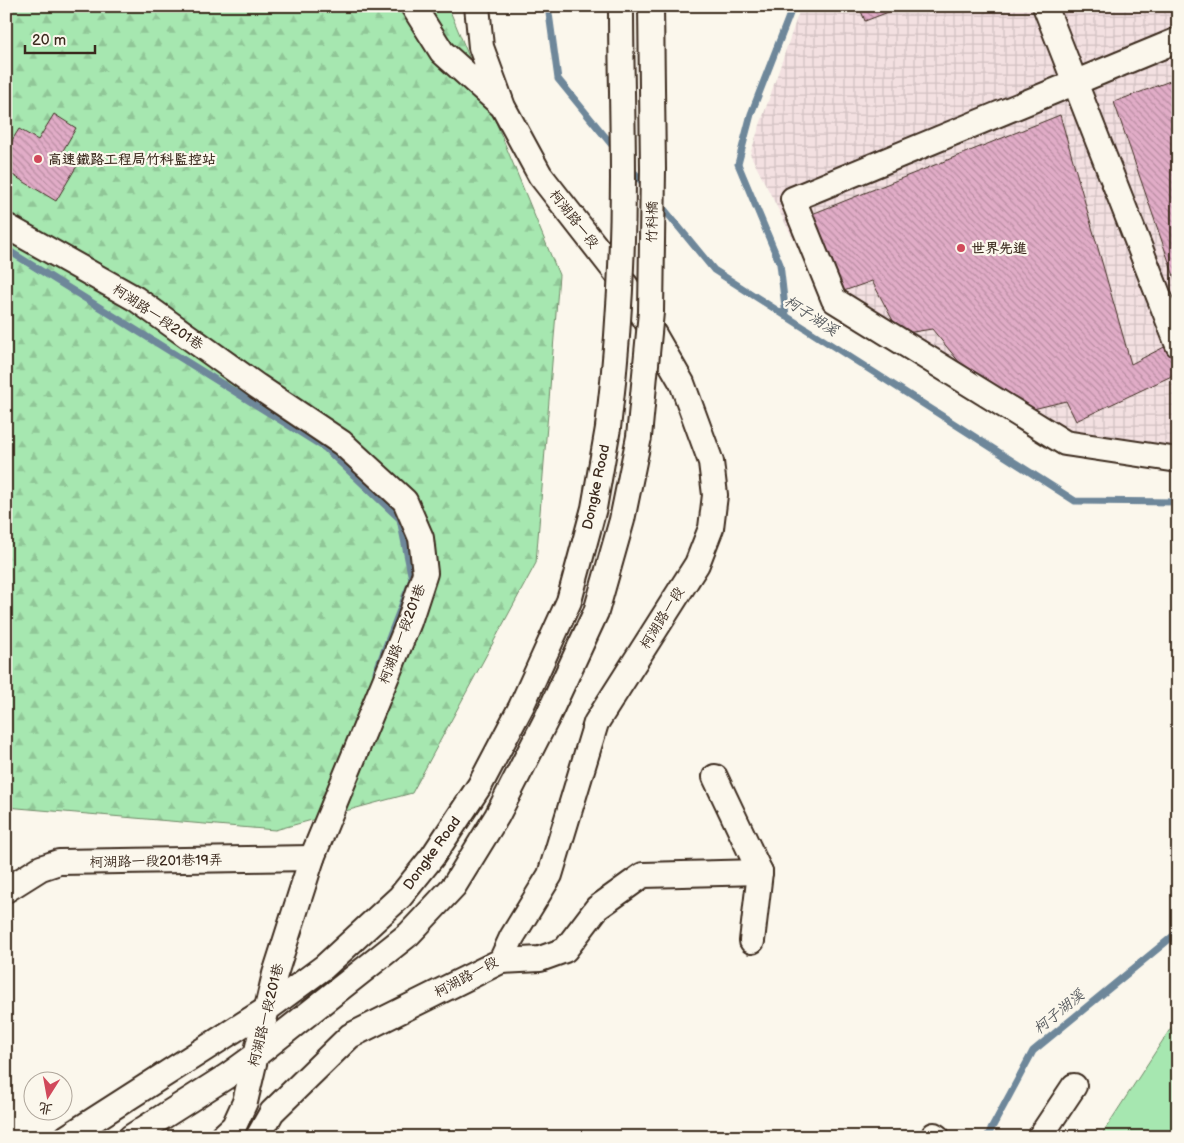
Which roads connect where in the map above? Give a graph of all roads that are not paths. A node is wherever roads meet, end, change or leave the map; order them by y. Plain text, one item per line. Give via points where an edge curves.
1 (413, 6) edge
2 (477, 6) edge
3 (621, 6) edge
4 (651, 6) edge
5 (1045, 6) edge
6 (1178, 40) edge
7 (1075, 83) junction
8 (503, 107) junction
9 (6, 226) edge
10 (1178, 345) edge
11 (1178, 460) edge
12 (715, 777) dead end
13 (312, 858) junction
14 (760, 872) junction
15 (6, 890) edge
16 (752, 941) dead end
17 (501, 960) junction
18 (267, 1009) junction
19 (256, 1055) junction
20 (1074, 1086) dead end
21 (67, 1137) edge
22 (130, 1137) edge
23 (222, 1137) edge
24 (258, 1137) edge
25 (1040, 1137) edge

1 - 8 street via 442,52
2 - 8 street, 柯湖路一段 via 481,47
3 - 18 street, Dongke Road, bridge via 623,180 618,323 608,428 594,508 568,601 521,707 480,785 433,856 400,897 324,967
4 - 19 street, 竹科橋, bridge via 651,312 639,437 622,520 596,612 497,816 454,886 409,934
5 - 7 street
6 - 7 street
7 - 10 street
7 - 11 street via 793,199 834,300 1065,443
8 - 17 street, 柯湖路一段 via 540,175 625,284 682,383 711,462 715,495 711,528 697,564 596,723 550,875
9 - 13 street, 柯湖路一段201巷 via 136,299 342,443 405,501 421,538 425,573 409,622
12 - 14 street
13 - 15 street, 柯湖路一段201巷19弄 via 58,862 41,868
13 - 18 street, 柯湖路一段201巷
14 - 16 street
14 - 17 street via 643,875 597,908 565,950 540,959
17 - 24 street, 柯湖路一段 via 350,1036 272,1112
18 - 19 street, 柯湖路一段201巷
18 - 21 street, Dongke Road
19 - 22 street
19 - 23 street, 柯湖路一段201巷 via 245,1102 234,1126
20 - 25 street

